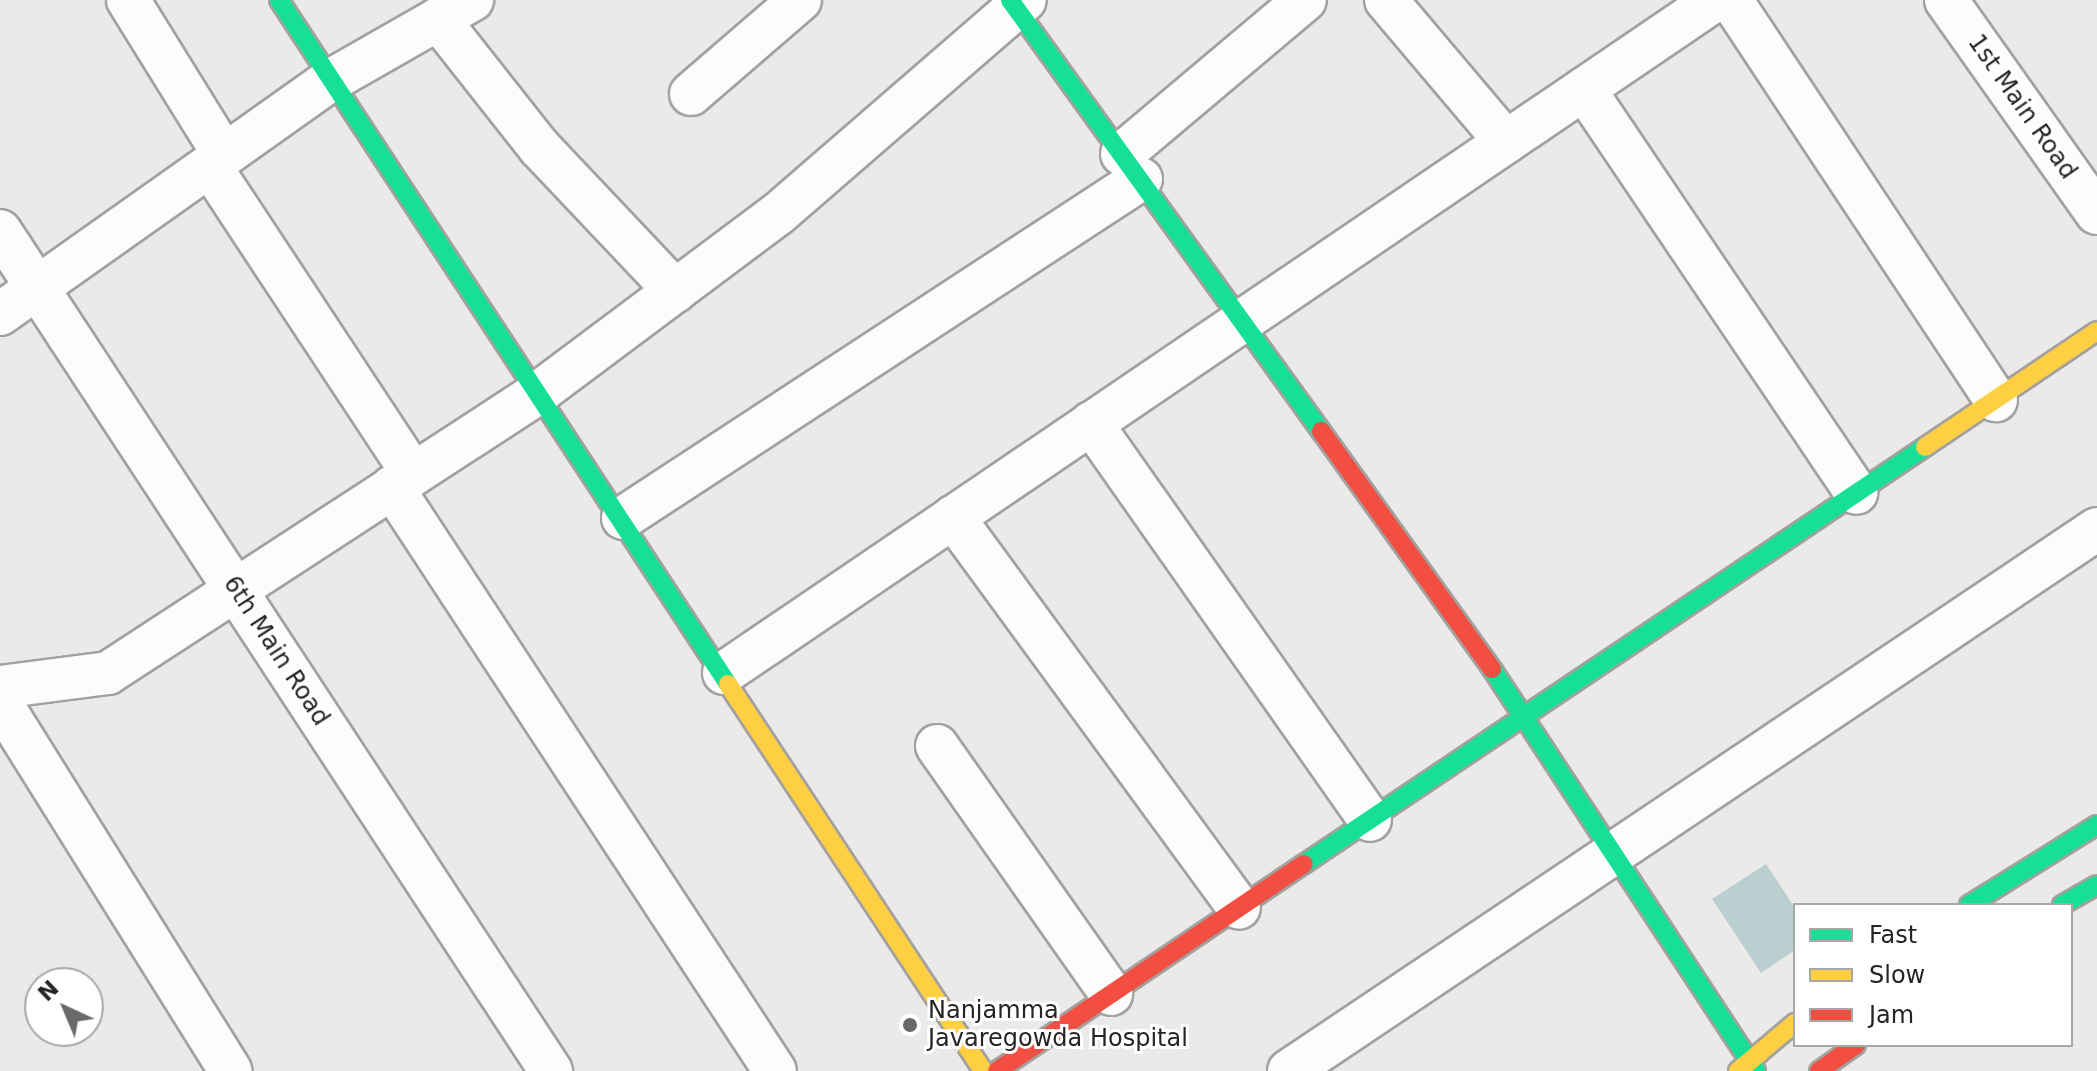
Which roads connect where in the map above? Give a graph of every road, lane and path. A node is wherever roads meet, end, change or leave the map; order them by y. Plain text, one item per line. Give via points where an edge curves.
1 (128, 0) edge
2 (279, 0) edge
3 (800, 0) edge
4 (1305, 0) edge
5 (1386, 0) edge
6 (1715, 0) edge
7 (1731, 0) edge
8 (1946, 0) edge
9 (1017, 3) edge
10 (455, 10) edge
11 (328, 82) junction
12 (1584, 89) junction
13 (691, 94) dead end
14 (1506, 142) junction
15 (217, 161) junction
16 (1131, 166) junction
17 (2097, 213) edge
18 (0, 231) edge
19 (39, 287) junction
20 (675, 291) junction
21 (0, 314) edge
22 (1244, 320) junction
23 (2097, 331) edge
24 (541, 391) junction
25 (1996, 400) junction
26 (1091, 423) junction
27 (403, 481) junction
28 (1856, 493) junction
29 (953, 517) junction
30 (623, 518) junction
31 (2097, 529) edge
32 (236, 589) junction
33 (724, 673) junction
34 (0, 687) edge
35 (0, 702) edge
36 (1526, 716) junction
37 (937, 746) dead end
38 (1370, 820) junction
39 (2097, 825) edge
40 (1609, 852) junction
41 (2097, 885) edge
42 (1972, 903) edge
43 (2066, 903) edge
44 (1239, 908) junction
45 (1111, 994) junction
46 (1793, 1025) edge
47 (1853, 1047) edge
48 (1748, 1068) edge
49 (231, 1071) edge
50 (551, 1071) edge
51 (775, 1071) edge
52 (983, 1071) edge
53 (997, 1071) edge
54 (1289, 1071) edge
55 (1819, 1071) edge

1 - 15 street
2 - 11 street
3 - 13 street
4 - 16 street
5 - 14 street
6 - 12 street
7 - 25 street
8 - 17 street, 1st Main Road
9 - 16 street
9 - 20 street via 779,213
10 - 11 street
10 - 20 street via 540,148
11 - 15 street
11 - 24 street
12 - 14 street
12 - 28 street
14 - 22 street
15 - 19 street
15 - 27 street
16 - 22 street
16 - 30 street
18 - 19 street, 6th Main Road
19 - 21 street
19 - 32 street, 6th Main Road
20 - 24 street
22 - 26 street
22 - 36 street
23 - 25 street
24 - 27 street
24 - 30 street
25 - 28 street
26 - 29 street
26 - 38 street
27 - 32 street
27 - 51 street
28 - 36 street
29 - 33 street
29 - 44 street
30 - 33 street
31 - 40 street
32 - 34 street via 108,673
32 - 50 street, 6th Main Road
33 - 52 street
35 - 49 street
36 - 38 street
36 - 40 street
37 - 45 street
38 - 44 street
39 - 42 street
40 - 48 street
40 - 54 street
41 - 43 street
44 - 45 street
45 - 53 street
46 - 48 street
47 - 55 street

